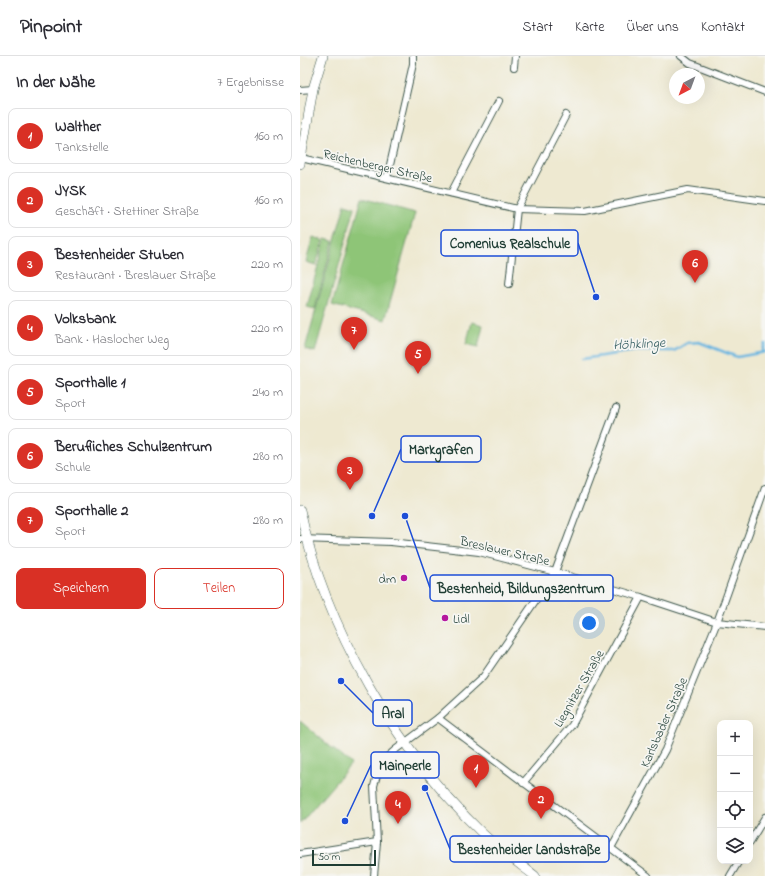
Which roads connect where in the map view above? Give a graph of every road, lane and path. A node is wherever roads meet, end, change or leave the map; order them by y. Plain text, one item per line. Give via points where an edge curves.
1 (323, 56) edge
2 (413, 56) edge
3 (515, 56) edge
4 (681, 56) edge
5 (514, 67) dead end
6 (313, 89) junction
7 (300, 90) edge
8 (765, 92) edge
9 (499, 101) dead end
10 (566, 115) dead end
11 (300, 161) edge
12 (387, 178) junction
13 (451, 193) junction
14 (765, 201) edge
15 (517, 209) junction
16 (509, 284) dead end
17 (616, 408) dead end
18 (765, 488) edge
19 (301, 514) edge
20 (303, 539) edge
21 (555, 572) junction
22 (641, 597) junction
23 (717, 622) junction
24 (765, 627) edge
25 (438, 718) junction
26 (405, 743) junction
27 (523, 783) junction
28 (765, 817) edge
29 (753, 837) edge
30 (377, 842) junction
31 (612, 848) junction
32 (300, 854) edge
33 (737, 864) edge
34 (374, 876) edge
35 (535, 876) edge
36 (648, 876) edge
37 (730, 876) edge

1 - 6 main road
2 - 12 street
3 - 5 street
4 - 8 street via 690,63
6 - 7 street
6 - 11 main road
9 - 13 street
10 - 15 street
11 - 12 street, Reichenberger Straße
12 - 13 street, Reichenberger Straße
13 - 15 street, Reichenberger Straße
14 - 15 street, Reichenberger Straße via 688,190 585,211
15 - 16 street
17 - 21 street, Breslauer Straße
18 - 23 street
19 - 20 main road
20 - 21 street, Breslauer Straße via 390,542 479,552
20 - 26 main road via 334,618 362,674
21 - 22 street, Breslauer Straße
21 - 25 street via 483,677
22 - 23 street, Breslauer Straße
22 - 27 street, Liegnitzer Straße via 572,725
23 - 24 street, Breslauer Straße
23 - 31 street, Karlsbader Straße via 665,750
25 - 26 street
25 - 27 street
26 - 30 street via 378,768 374,786
26 - 35 main road via 473,824
27 - 31 street
28 - 29 street
30 - 32 street
30 - 34 street
31 - 36 street
33 - 37 street

